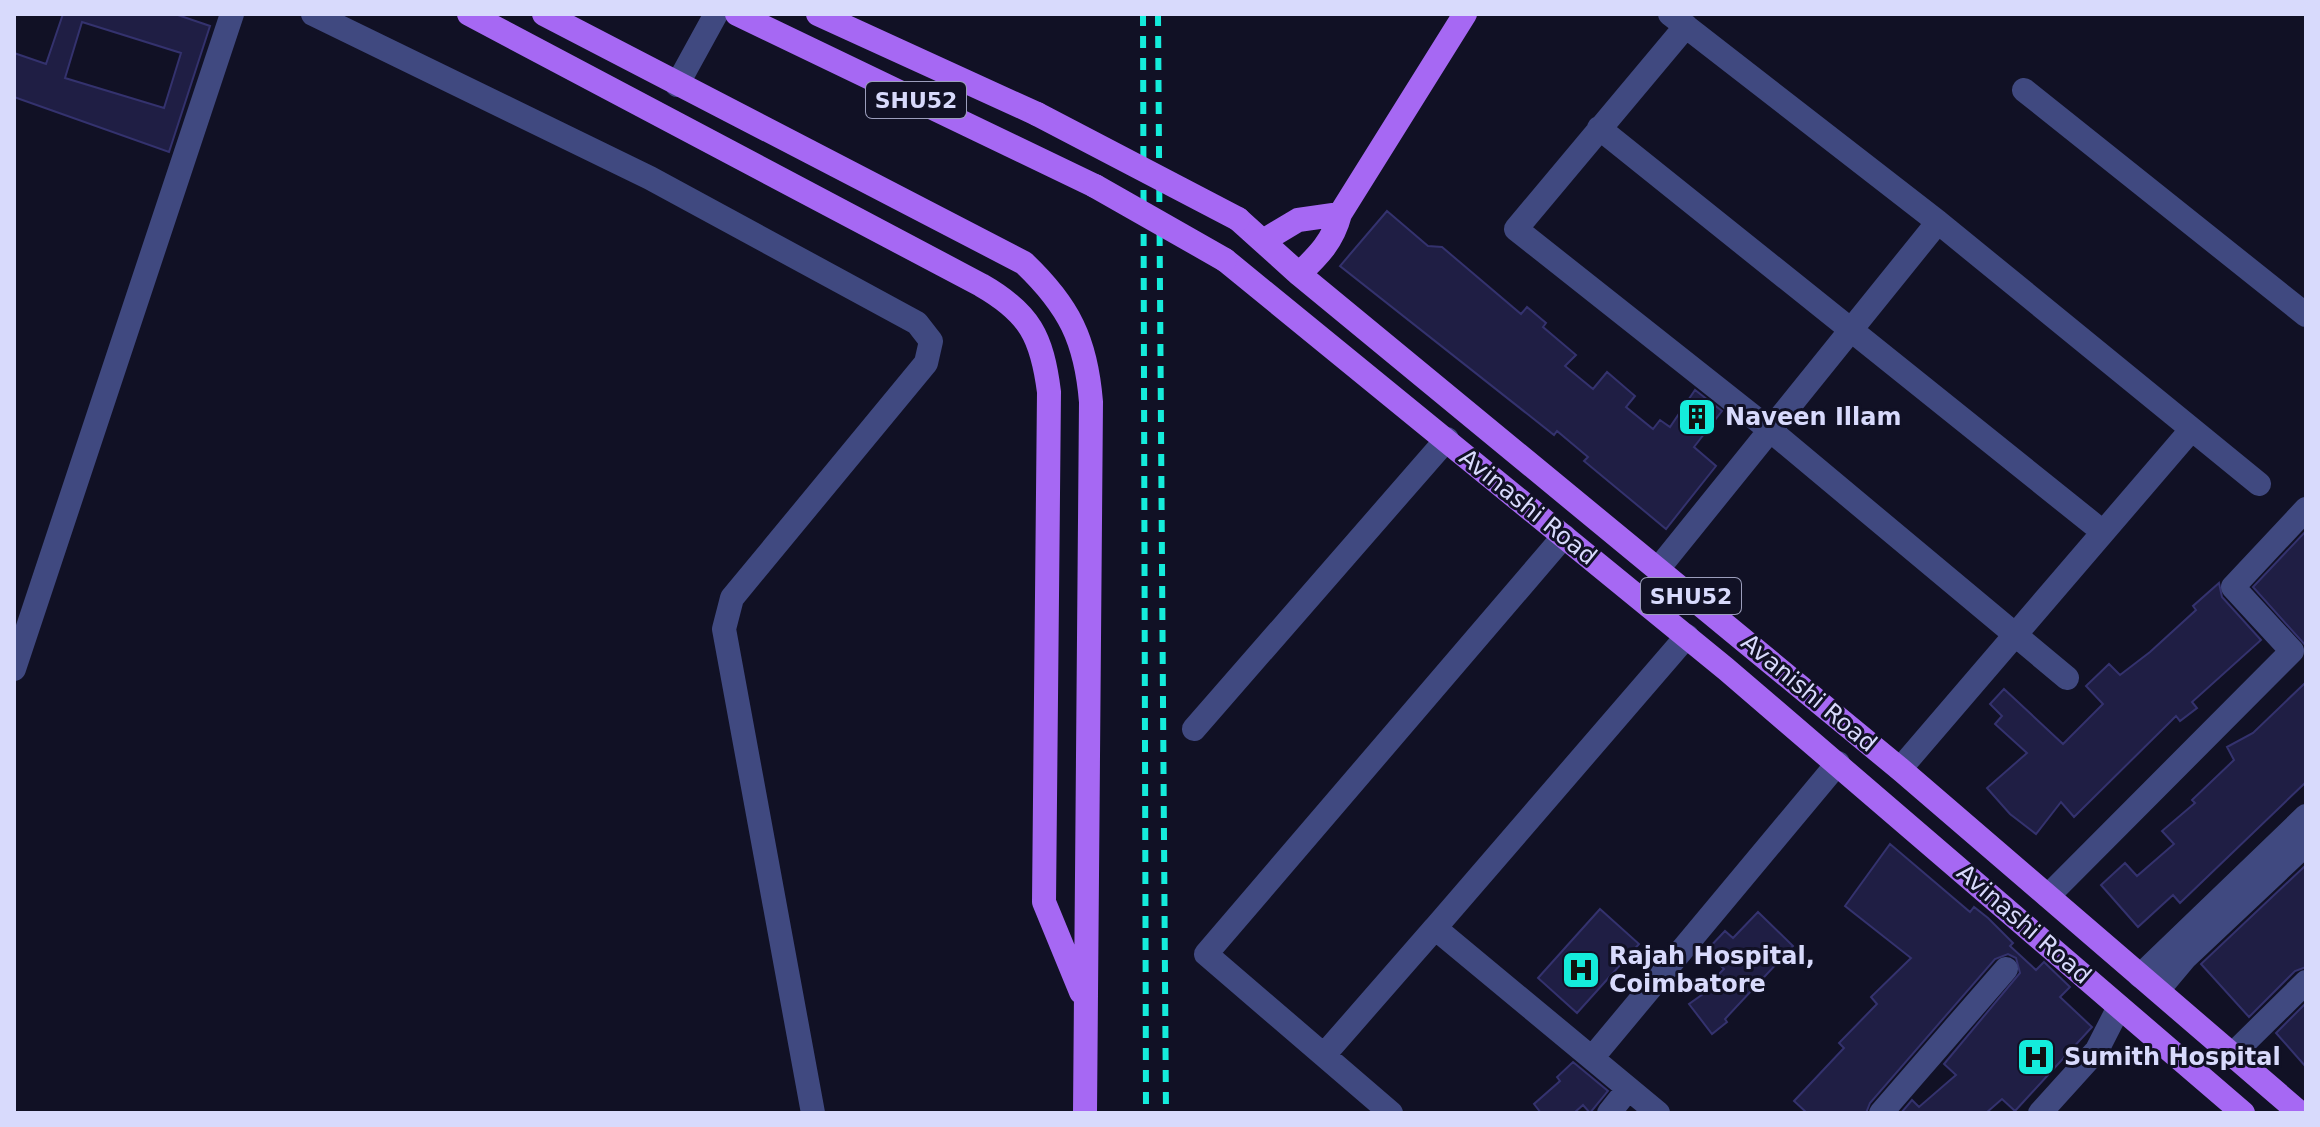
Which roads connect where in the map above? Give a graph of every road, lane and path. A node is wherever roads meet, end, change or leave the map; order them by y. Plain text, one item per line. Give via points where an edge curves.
1 (232, 14) edge
2 (313, 14) edge
3 (469, 14) edge
4 (544, 14) edge
5 (716, 14) edge
6 (737, 14) edge
7 (818, 14) edge
8 (1465, 14) edge
9 (1678, 20) edge
10 (677, 85) junction
11 (2024, 90) dead end
12 (1599, 128) junction
13 (1340, 214) junction
14 (1938, 222) junction
15 (1263, 241) junction
16 (1299, 274) junction
17 (2306, 315) edge
18 (1849, 331) junction
19 (1770, 430) junction
20 (2191, 430) junction
21 (1447, 439) junction
22 (2259, 484) dead end
23 (2306, 509) edge
24 (1606, 527) junction
25 (2103, 532) junction
26 (1564, 536) junction
27 (1586, 554) junction
28 (1658, 569) junction
29 (2015, 635) junction
30 (1687, 636) junction
31 (1748, 643) junction
32 (14, 669) edge
33 (1726, 669) junction
34 (2067, 678) dead end
35 (1194, 729) dead end
36 (1838, 763) junction
37 (1900, 769) junction
38 (2306, 816) edge
39 (2306, 844) edge
40 (2048, 896) junction
41 (1435, 928) junction
42 (2006, 969) dead end
43 (2149, 982) junction
44 (2306, 982) edge
45 (1085, 1001) junction
46 (2126, 1014) junction
47 (2234, 1053) junction
48 (1324, 1055) junction
49 (1592, 1058) junction
50 (1628, 1089) junction
51 (813, 1113) edge
52 (1085, 1113) edge
53 (1391, 1113) edge
54 (1609, 1113) edge
55 (1658, 1113) edge
56 (1881, 1113) edge
57 (2040, 1113) edge
58 (2243, 1113) edge
59 (2300, 1113) edge

1 - 32 street
2 - 51 street via 650,178 917,323 931,341 926,363 732,598 724,629
3 - 45 main road via 981,285 1007,300 1030,324 1044,351 1049,392 1044,902
4 - 10 main road
5 - 10 street
6 - 21 main road, Avinashi Road / SHU52, bridge via 1095,186 1225,260
7 - 15 main road, Avanishi Road / SHU52, bridge via 1037,114 1238,219
8 - 13 main road
9 - 12 street
9 - 14 street
10 - 45 main road via 1024,263 1052,290 1072,323 1088,359 1091,402
11 - 17 street
12 - 18 street
12 - 19 street via 1516,229
13 - 15 main road via 1298,220
13 - 16 main road via 1324,250
14 - 18 street
14 - 20 street
15 - 16 main road, Avanishi Road / SHU52
16 - 24 main road, Avanishi Road / SHU52
18 - 19 street
18 - 25 street
19 - 28 street
19 - 29 street
20 - 22 street
20 - 25 street
21 - 26 main road, Avinashi Road / SHU52
21 - 35 street
23 - 40 street via 2233,587 2292,651
24 - 27 main road
24 - 28 main road, Avanishi Road / SHU52
25 - 29 street
26 - 27 main road, Avinashi Road / SHU52
26 - 48 street via 1206,954
27 - 30 main road, Avinashi Road / SHU52
28 - 31 main road, Avanishi Road / SHU52
29 - 34 street
29 - 37 street
30 - 33 main road, Avinashi Road / SHU52
30 - 41 street
31 - 33 main road
31 - 37 main road, Avanishi Road / SHU52
33 - 36 main road, Avinashi Road / SHU52
36 - 46 main road, Avinashi Road / SHU52
36 - 49 street
37 - 40 main road, Avanishi Road / SHU52
38 - 43 street
39 - 43 street via 2185,958
40 - 43 main road, Avanishi Road / SHU52
41 - 48 street
41 - 49 street
42 - 56 street
43 - 47 main road, Avanishi Road / SHU52
44 - 47 street
45 - 52 main road
46 - 57 street
46 - 58 main road, Avinashi Road / SHU52
47 - 59 main road, Avanishi Road / SHU52
48 - 53 street
49 - 50 street
50 - 54 street
50 - 55 street

